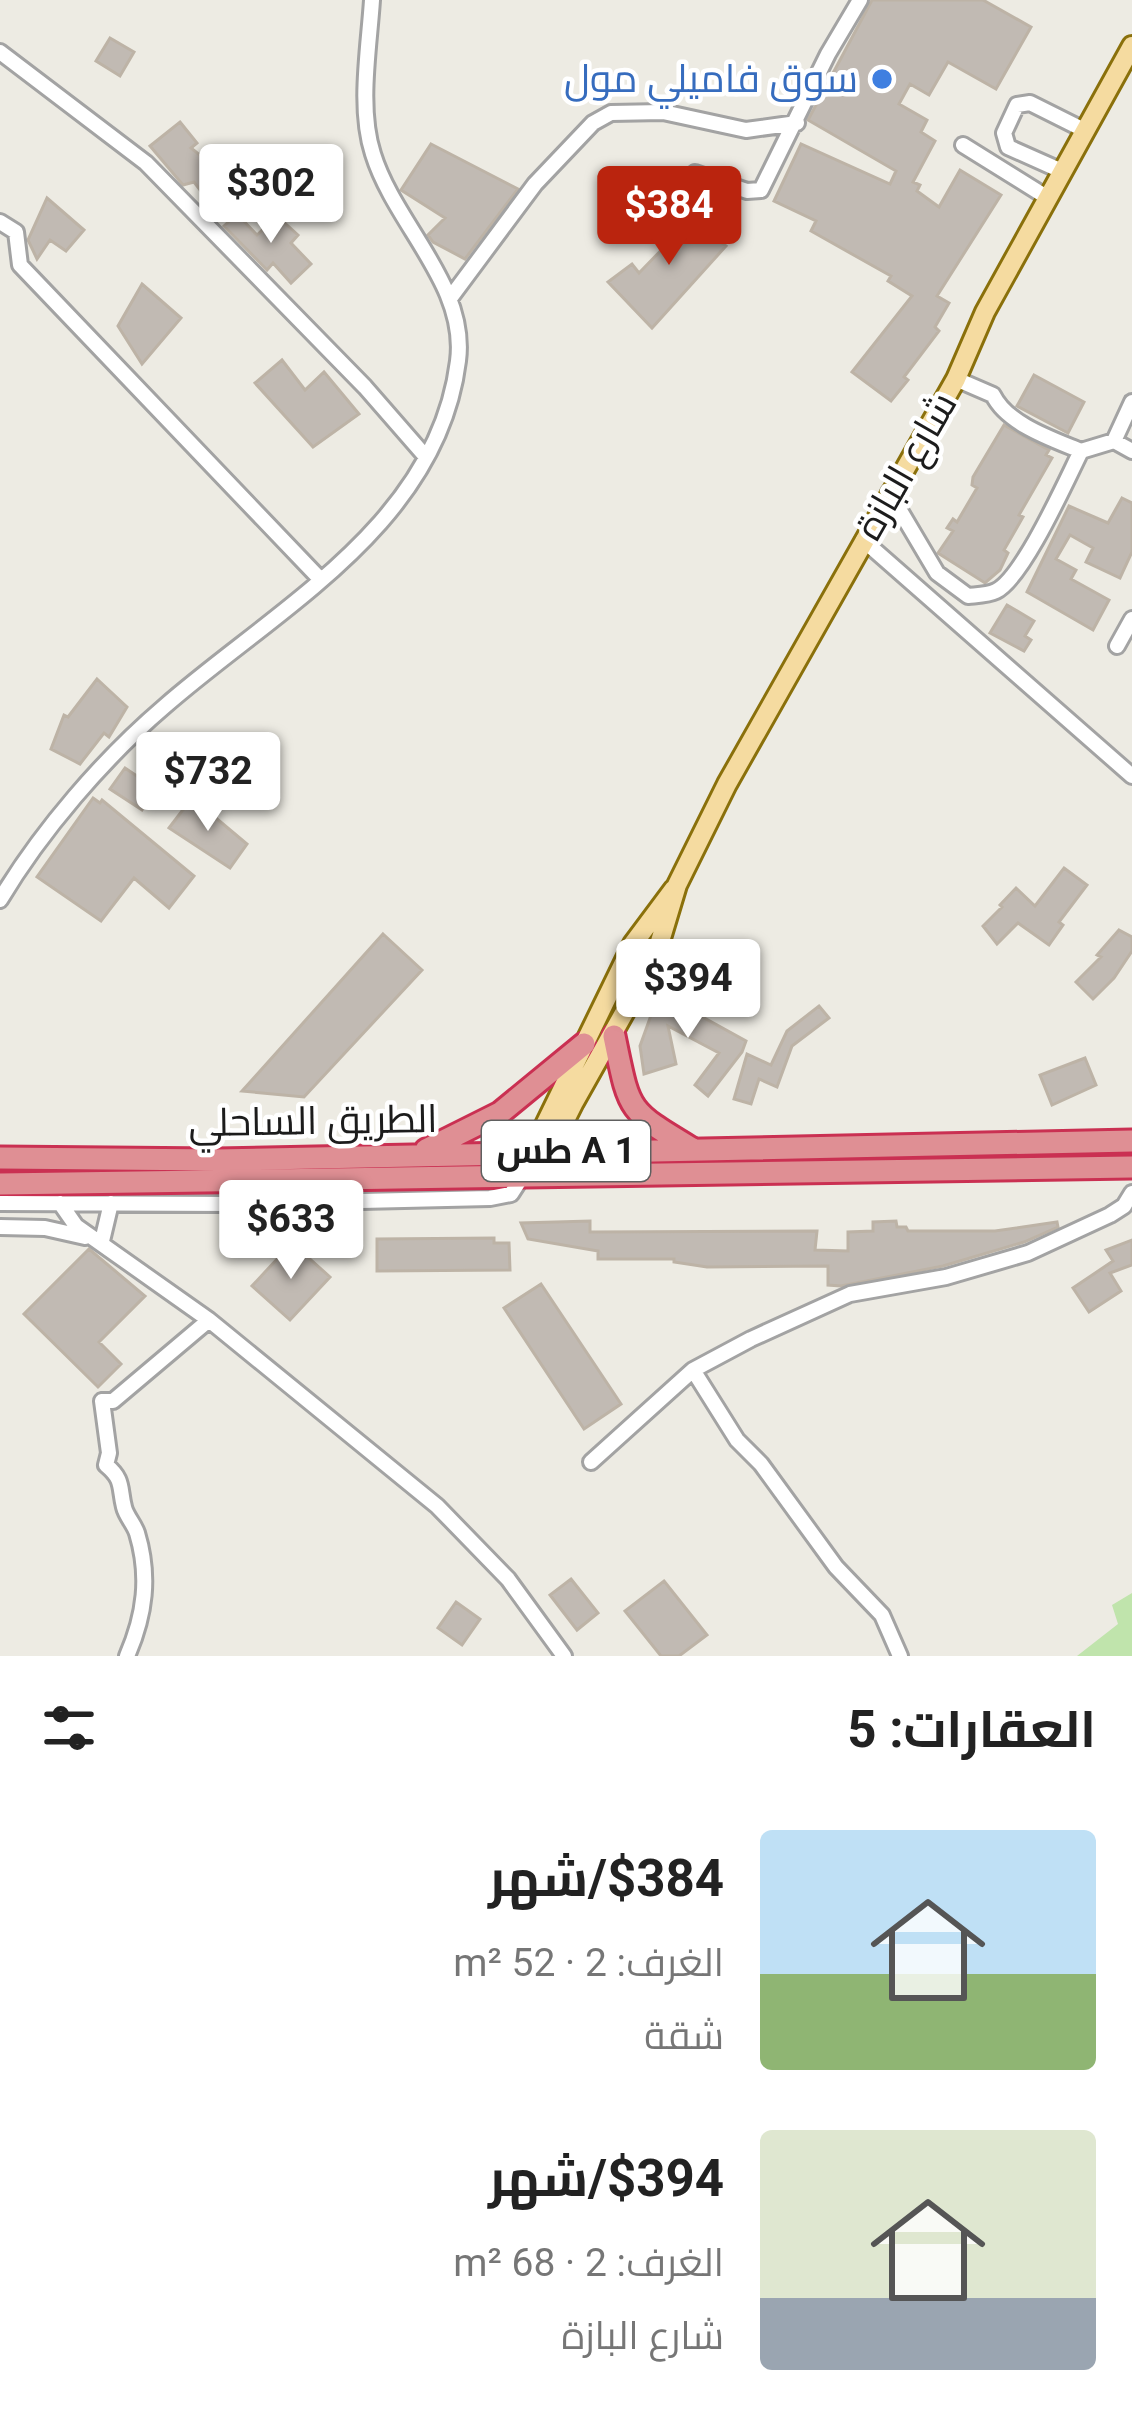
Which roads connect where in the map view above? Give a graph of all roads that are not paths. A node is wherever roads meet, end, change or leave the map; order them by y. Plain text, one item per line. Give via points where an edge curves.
1 (372, 0) edge
2 (860, 0) edge
3 (1132, 46) edge
4 (0, 52) edge
5 (797, 123) junction
6 (1086, 130) junction
7 (962, 145) dead end
8 (1064, 172) junction
9 (695, 173) dead end
10 (1048, 198) junction
11 (0, 222) edge
12 (452, 297) junction
13 (956, 379) junction
14 (1132, 402) edge
15 (1114, 441) junction
16 (1132, 451) edge
17 (1082, 452) junction
18 (426, 458) junction
19 (890, 492) junction
20 (863, 540) junction
21 (321, 580) junction
22 (1132, 619) edge
23 (1117, 646) dead end
24 (1132, 776) edge
25 (677, 885) junction
26 (0, 900) edge
27 (614, 1036) junction
28 (584, 1044) junction
29 (1132, 1141) edge
30 (695, 1150) junction
31 (554, 1151) junction
32 (529, 1152) junction
33 (419, 1154) junction
34 (0, 1158) edge
35 (1132, 1167) edge
36 (522, 1177) junction
37 (549, 1177) junction
38 (0, 1184) edge
39 (1132, 1193) edge
40 (0, 1203) edge
41 (60, 1203) junction
42 (111, 1203) junction
43 (0, 1227) edge
44 (101, 1241) junction
45 (209, 1320) junction
46 (694, 1370) junction
47 (590, 1462) dead end
48 (127, 1656) edge
49 (564, 1656) edge
50 (900, 1656) edge

1 - 12 street via 370,148
2 - 5 street
3 - 6 main road, شارع البازة
4 - 18 street via 146,163
5 - 9 street via 761,190
5 - 12 street via 746,130 663,112 611,113 535,184
6 - 8 main road, شارع البازة
6 - 8 street via 1030,103 1017,105 1004,133 1009,147
7 - 10 street
8 - 10 main road, شارع البازة
10 - 13 main road, شارع البازة
11 - 21 street via 16,232 20,266
12 - 18 street via 459,357
13 - 17 street
13 - 19 main road, شارع البازة
14 - 15 street
15 - 16 street
15 - 17 street
17 - 19 street via 1022,564 993,593 968,596 937,573
18 - 21 street via 380,523
19 - 20 main road, شارع البازة
20 - 24 street
20 - 25 main road, شارع البازة
21 - 26 street via 162,708 57,818
22 - 23 street
25 - 27 main road, شارع البازة via 655,958
25 - 28 main road, شارع البازة via 633,944
27 - 30 highway via 632,1107
27 - 31 main road, شارع البازة
28 - 32 main road, شارع البازة
28 - 33 highway via 500,1113
29 - 30 highway, الطريق الساحلي / طس A 1
30 - 31 highway, الطريق الساحلي / طس A 1
31 - 32 highway, الطريق الساحلي / طس A 1
31 - 37 main road, شارع البازة
32 - 33 highway, الطريق الساحلي / طس A 1
32 - 36 main road, شارع البازة
33 - 34 highway, الطريق الساحلي / طس A 1
35 - 37 highway, الطريق الساحلي / طس A 1
36 - 37 highway, الطريق الساحلي / طس A 1
36 - 38 highway, الطريق الساحلي / طس A 1
36 - 42 street via 502,1197
39 - 46 street via 1110,1215 1028,1253 850,1294
40 - 41 street
41 - 42 street
41 - 44 street
42 - 44 street
43 - 44 street
44 - 45 street
45 - 48 street via 113,1401 103,1401 106,1465 121,1480 146,1581
45 - 49 street via 437,1506 495,1564
46 - 47 street
46 - 50 street via 737,1440 882,1615

